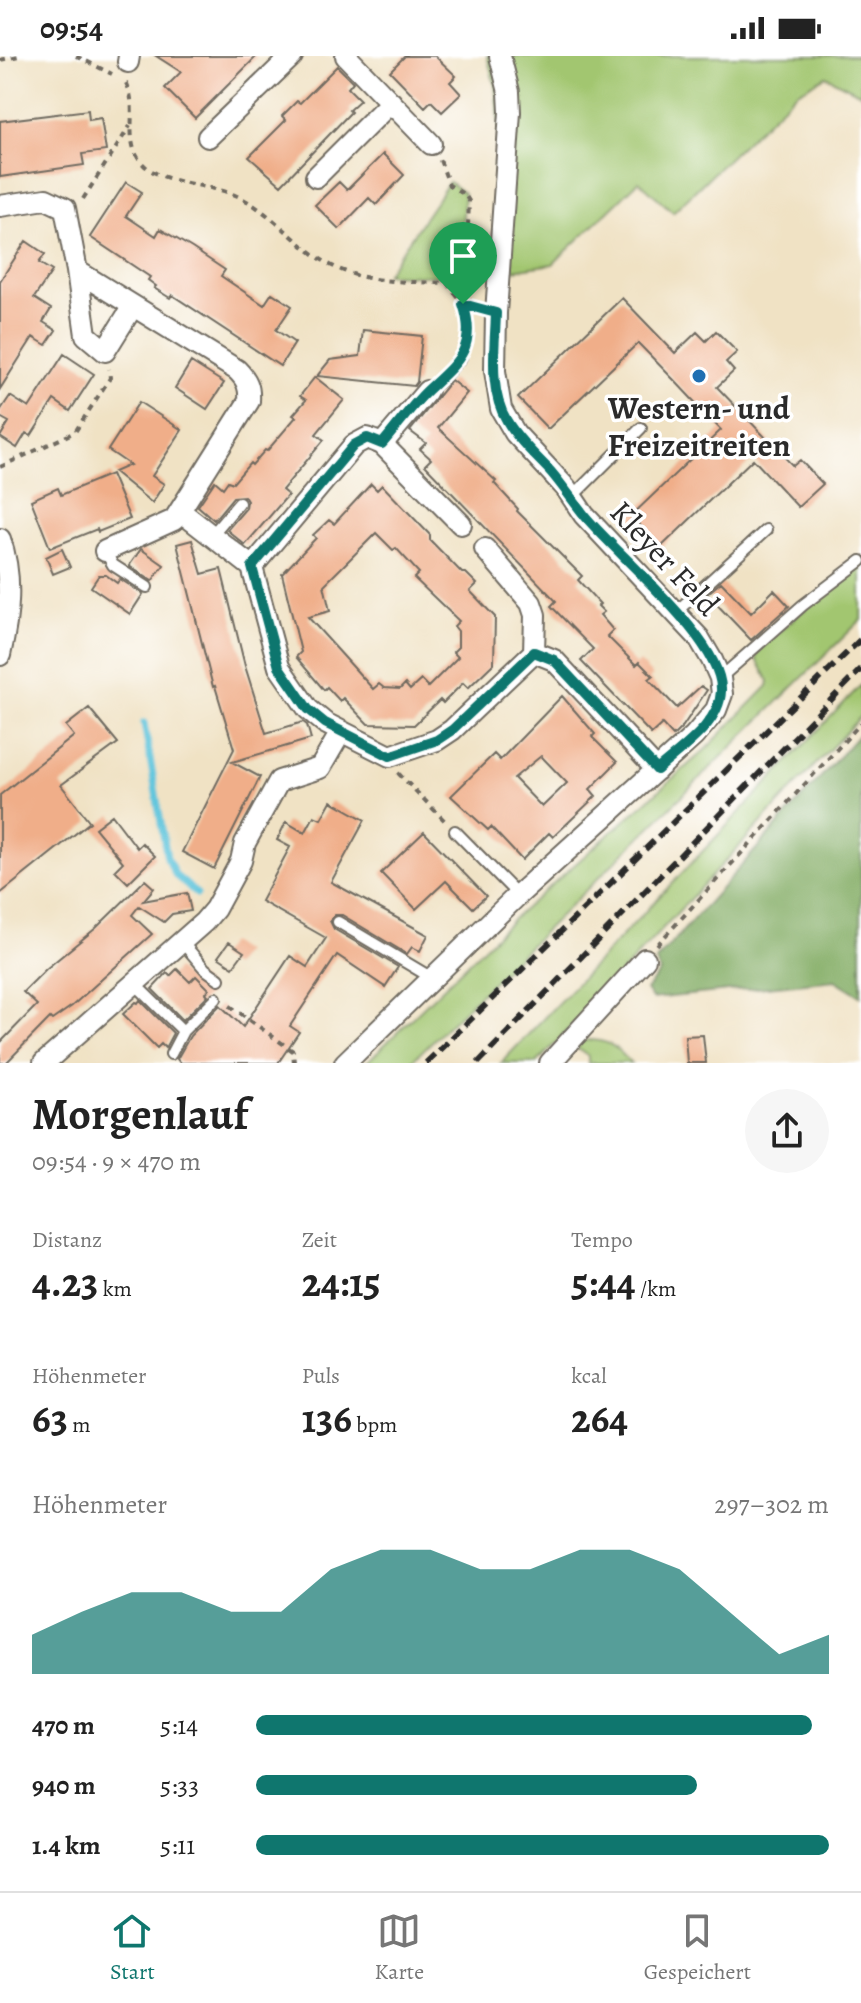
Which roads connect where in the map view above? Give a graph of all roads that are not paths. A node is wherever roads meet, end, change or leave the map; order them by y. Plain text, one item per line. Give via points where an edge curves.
1 (292, 56) edge
2 (346, 56) edge
3 (500, 56) edge
4 (391, 102) junction
5 (208, 137) dead end
6 (431, 144) road end
7 (316, 177) dead end
8 (0, 206) edge
9 (77, 271) junction
10 (133, 306) junction
11 (461, 357) road end
12 (427, 391) joint
13 (641, 428) dead end
14 (382, 444) junction
15 (572, 497) junction
16 (239, 503) dead end
17 (180, 511) junction
18 (461, 524) dead end
19 (766, 530) dead end
20 (211, 536) junction
21 (0, 539) edge
22 (485, 549) dead end
23 (105, 551) joint
24 (861, 561) edge
25 (252, 567) junction
26 (147, 587) dead end
27 (676, 612) junction
28 (534, 652) junction
29 (0, 655) edge
30 (720, 678) junction
31 (341, 732) junction
32 (657, 770) junction
33 (455, 831) road end
34 (518, 895) junction
35 (338, 922) dead end
36 (182, 942) junction
37 (645, 959) road end
38 (432, 978) junction
39 (219, 979) dead end
40 (135, 984) junction
41 (216, 998) dead end
42 (183, 1031) junction
43 (171, 1054) dead end
44 (44, 1063) edge
45 (345, 1063) edge
46 (550, 1063) edge

1 - 5 street
2 - 4 street
3 - 15 street, Kleyer Feld via 510,112 496,382 506,421
4 - 6 street
4 - 7 street
8 - 9 street via 46,199 65,208
9 - 10 street
9 - 10 street via 86,335 105,351
10 - 17 street via 237,370 250,390 249,401
11 - 12 lane
12 - 14 street
13 - 15 lane
14 - 18 street
14 - 25 street via 367,438 354,445
15 - 27 street, Kleyer Feld
16 - 20 lane
17 - 20 street
17 - 23 street via 174,520
19 - 27 lane
20 - 25 street
21 - 29 street via 9,578
22 - 28 street via 531,603
23 - 26 lane via 113,565
24 - 30 lane
25 - 31 street via 279,667 308,709
27 - 30 street, Kleyer Feld via 699,638
28 - 31 street via 437,740 390,756
28 - 32 street via 554,660
30 - 32 street via 716,710
31 - 36 street via 320,768 279,781 215,909
32 - 34 street
33 - 34 lane
34 - 38 street
35 - 38 lane
36 - 39 lane
36 - 40 street
37 - 46 street
38 - 45 street
40 - 42 lane
40 - 44 street
41 - 42 lane
42 - 43 lane

